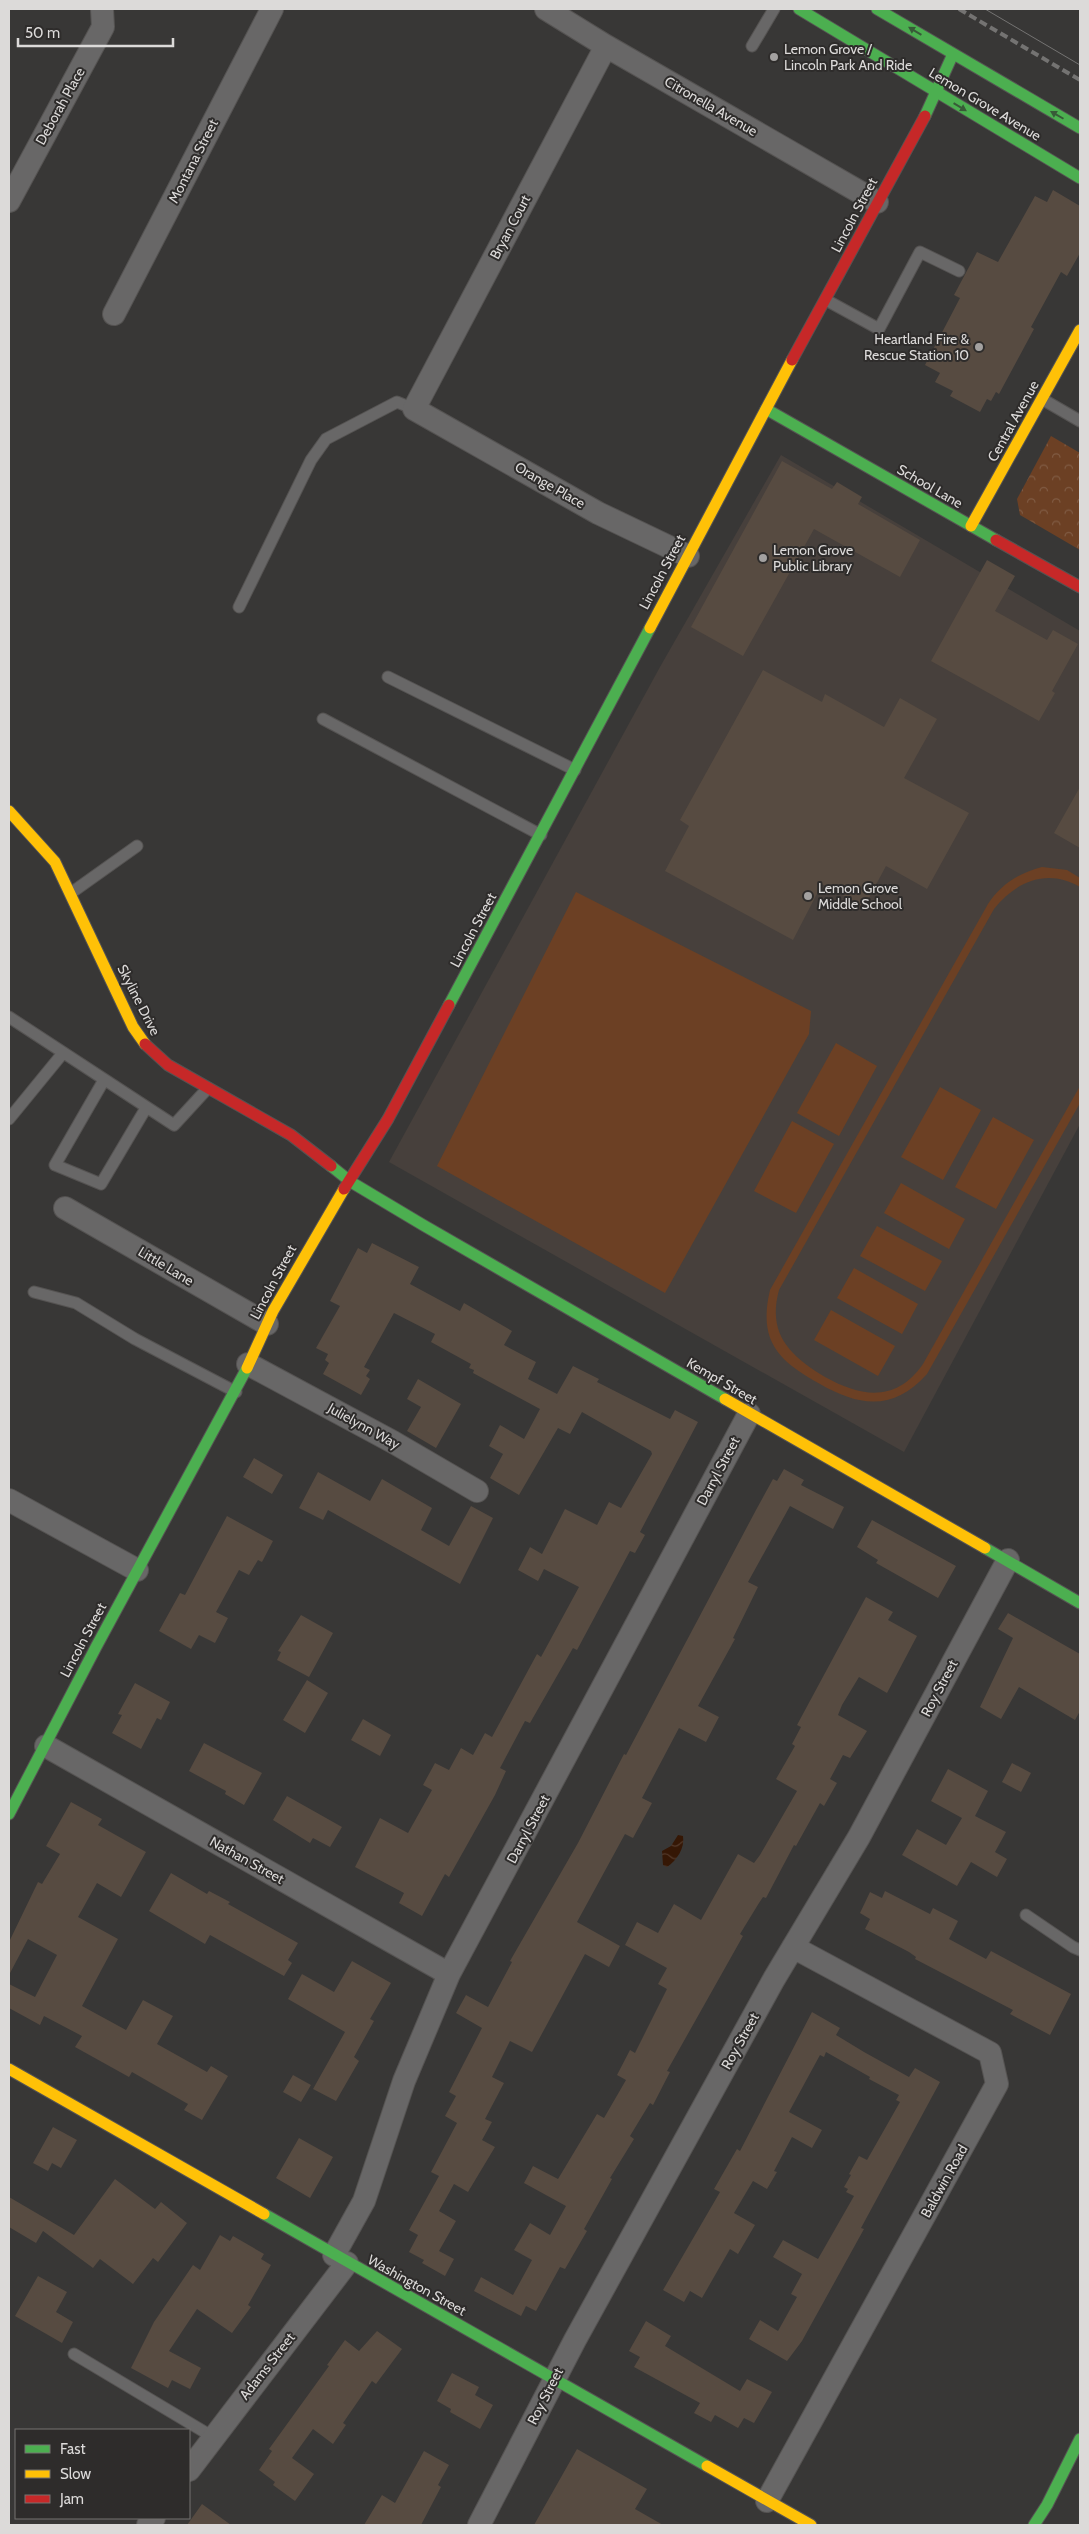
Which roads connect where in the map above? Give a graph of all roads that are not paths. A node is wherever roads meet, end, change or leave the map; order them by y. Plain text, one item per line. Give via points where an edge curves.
1 (102, 9) edge
2 (272, 9) edge
3 (546, 9) edge
4 (774, 9) edge
5 (799, 9) edge
6 (877, 9) edge
7 (606, 46) junction
8 (752, 46) dead end
9 (953, 54) junction
10 (937, 93) junction
11 (1080, 128) edge
12 (1080, 178) edge
13 (9, 201) edge
14 (877, 202) junction
15 (959, 271) dead end
16 (826, 300) junction
17 (114, 314) dead end
18 (1080, 330) edge
19 (1042, 399) junction
20 (414, 409) junction
21 (766, 409) junction
22 (1080, 421) edge
23 (971, 526) junction
24 (688, 556) junction
25 (1080, 587) edge
26 (239, 607) dead end
27 (388, 677) dead end
28 (324, 719) dead end
29 (575, 770) junction
30 (9, 810) edge
31 (541, 835) junction
32 (137, 846) dead end
33 (71, 893) junction
34 (9, 1017) edge
35 (63, 1053) junction
36 (104, 1080) junction
37 (208, 1088) junction
38 (146, 1108) junction
39 (9, 1119) edge
40 (351, 1182) junction
41 (65, 1208) dead end
42 (34, 1292) dead end
43 (267, 1324) junction
44 (248, 1364) junction
45 (236, 1392) junction
46 (749, 1414) junction
47 (477, 1491) dead end
48 (9, 1500) edge
49 (1008, 1560) junction
50 (137, 1570) junction
51 (1080, 1603) edge
52 (46, 1746) junction
53 (9, 1814) edge
54 (1026, 1915) dead end
55 (793, 1947) junction
56 (1080, 1950) edge
57 (449, 1974) junction
58 (9, 2069) edge
59 (340, 2259) junction
60 (74, 2354) dead end
61 (554, 2378) junction
62 (213, 2437) junction
63 (1080, 2439) edge
64 (190, 2469) edge
65 (768, 2501) junction
66 (479, 2525) edge
67 (811, 2525) edge
68 (1034, 2525) edge

1 - 13 street, Deborah Place via 104,26
2 - 17 street, Montana Street
3 - 7 street, Citronella Avenue
4 - 8 lane
5 - 10 street, Lemon Grove Avenue
9 -> 6 street, Lemon Grove Avenue
7 - 14 street, Citronella Avenue
7 - 20 street, Bryan Court
9 - 10 street, Lincoln Street
11 -> 9 street, Lemon Grove Avenue
10 -> 12 street, Lemon Grove Avenue
10 - 14 street, Lincoln Street
14 - 16 street, Lincoln Street
15 - 16 lane via 920,252 878,329
16 - 21 street, Lincoln Street
18 - 19 street, Central Avenue
19 - 22 lane
19 - 23 street, Central Avenue
20 - 24 street, Orange Place via 598,513
20 - 26 lane via 397,402 326,439 311,460
21 - 23 street, School Lane
21 - 24 street, Lincoln Street
23 - 25 street, School Lane
24 - 29 street, Lincoln Street
27 - 29 lane
28 - 31 lane
29 - 31 street, Lincoln Street
30 - 33 street, Skyline Drive via 55,862
31 - 40 street, Lincoln Street
32 - 33 lane
33 - 37 street, Skyline Drive via 133,1027 149,1050
34 - 35 lane
35 - 36 lane
35 - 39 lane
36 - 38 lane
36 - 38 lane via 55,1165 101,1184
37 - 38 lane via 174,1125
37 - 40 street, Skyline Drive via 291,1136
40 - 43 street, Lincoln Street via 316,1234
40 - 46 street, Kempf Street
41 - 43 street, Little Lane
42 - 45 lane via 76,1303
43 - 44 street, Lincoln Street
44 - 45 street, Lincoln Street
44 - 47 street, Julielynn Way
45 - 50 street, Lincoln Street via 222,1412
46 - 49 street, Kempf Street
46 - 57 street, Darryl Street
48 - 50 street
49 - 51 street, Kempf Street
49 - 55 street, Roy Street via 860,1837
50 - 52 street, Lincoln Street
52 - 53 street, Lincoln Street
52 - 57 street, Nathan Street
54 - 56 lane
55 - 61 street, Roy Street
55 - 65 street, Baldwin Road via 990,2053 997,2084
57 - 59 street, Darryl Street via 404,2081 364,2201
58 - 59 street, Washington Street
59 - 61 street, Washington Street
59 - 62 street, Adams Street
60 - 62 lane
61 - 65 street, Washington Street
61 - 66 street, Roy Street
62 - 64 street, Adams Street
63 - 68 street
65 - 67 street, Washington Street

